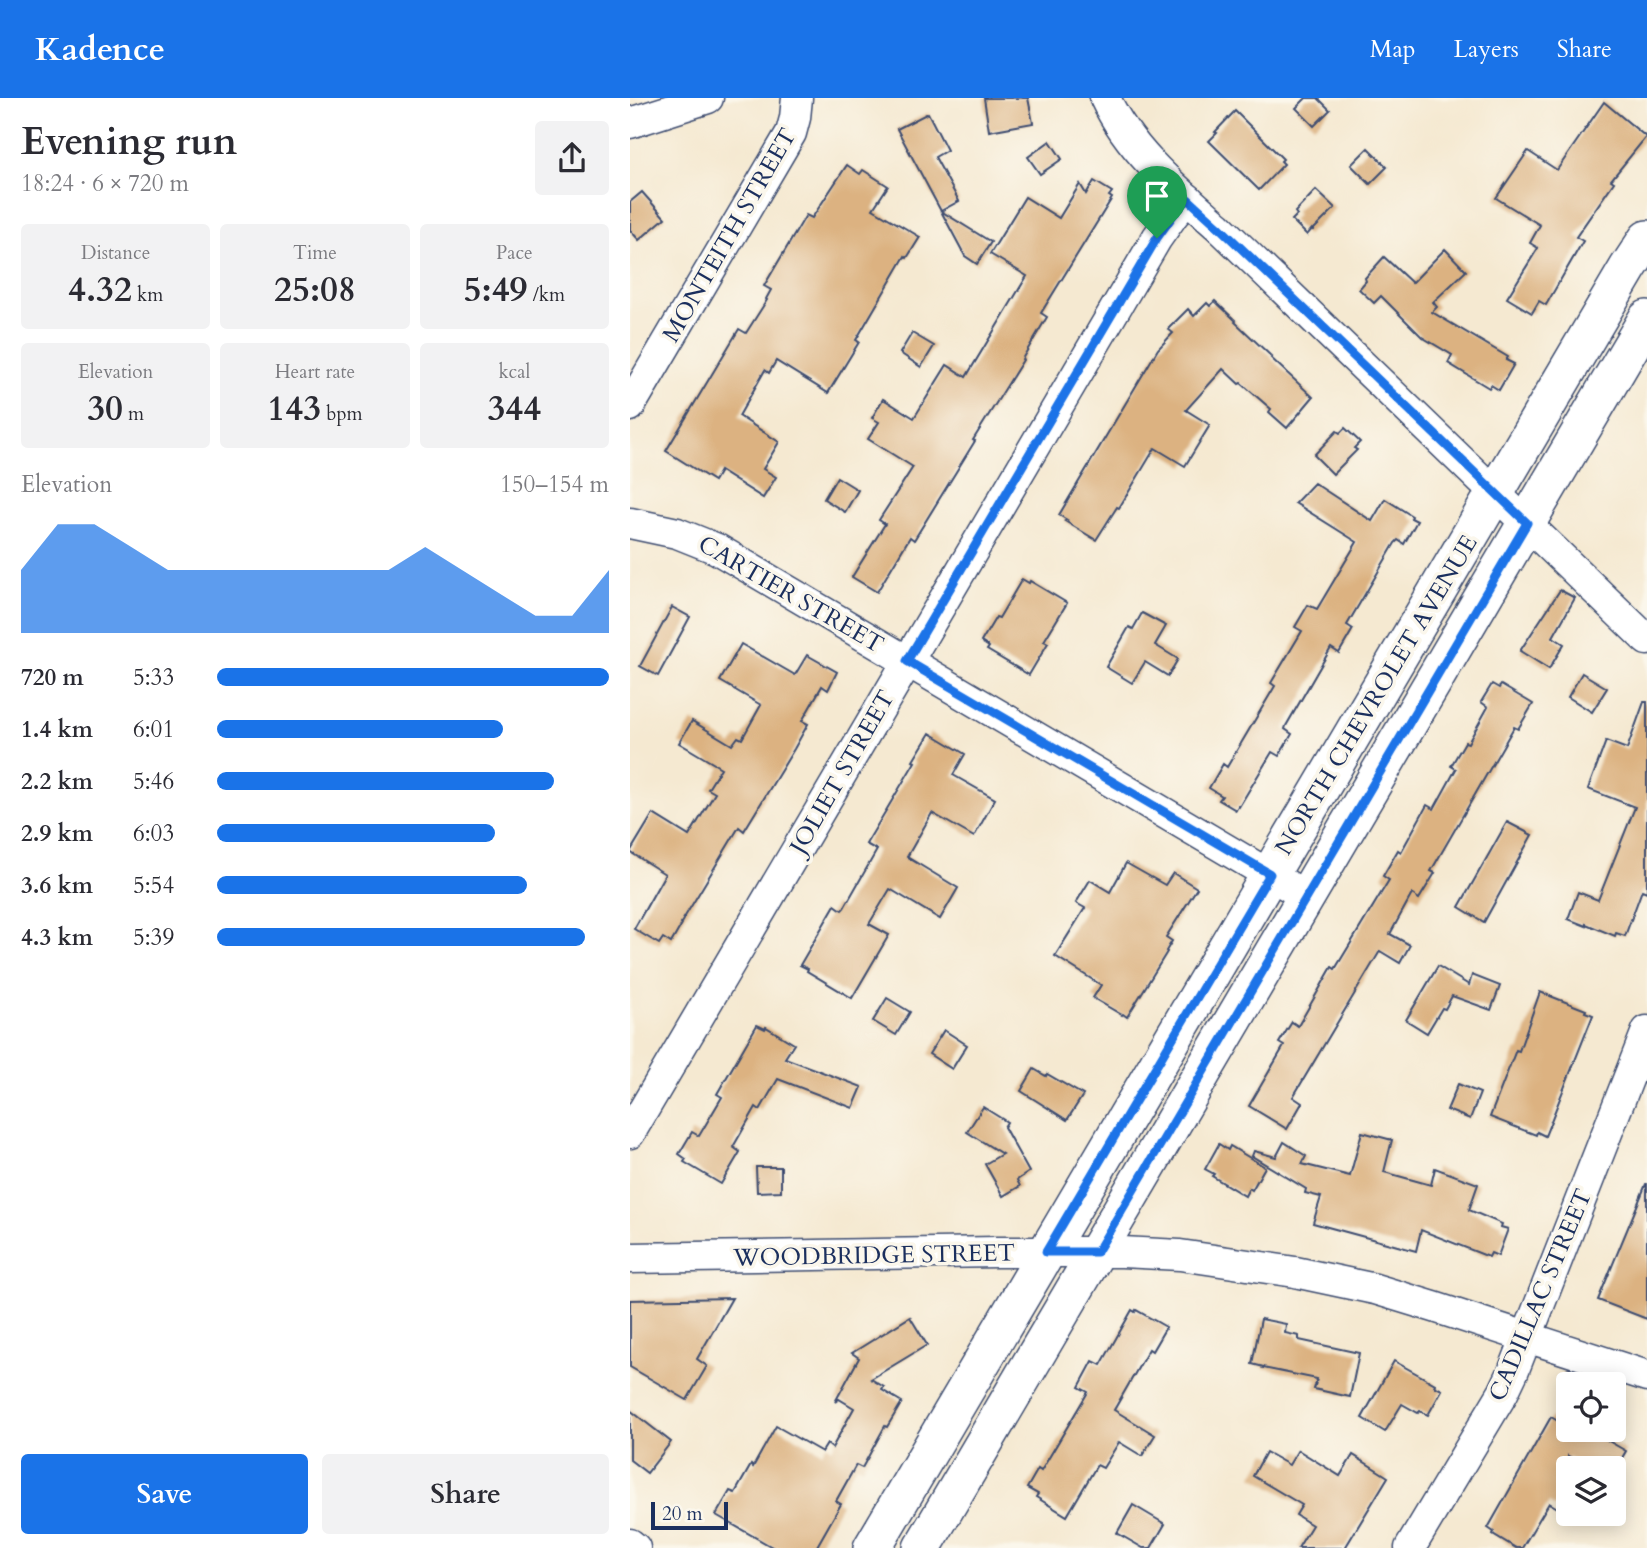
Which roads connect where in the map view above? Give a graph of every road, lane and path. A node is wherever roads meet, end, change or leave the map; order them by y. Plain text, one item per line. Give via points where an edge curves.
1 (708, 98) edge
2 (797, 98) edge
3 (1105, 98) edge
4 (630, 123) edge
5 (1188, 199) junction
6 (1647, 239) edge
7 (1647, 319) edge
8 (630, 406) edge
9 (1495, 494) junction
10 (630, 523) edge
11 (1527, 523) junction
12 (1647, 640) edge
13 (907, 661) junction
14 (1270, 874) junction
15 (1307, 897) junction
16 (1647, 1031) edge
17 (630, 1133) edge
18 (1046, 1252) junction
19 (1097, 1252) junction
20 (630, 1258) edge
21 (1527, 1336) junction
22 (1647, 1376) edge
23 (630, 1544) edge
24 (635, 1548) edge
25 (872, 1548) edge
26 (922, 1548) edge
27 (1410, 1548) edge

1 - 4 street
2 - 8 street, MONTEITH STREET via 787,141
3 - 5 street via 1128,136
5 - 9 street
5 - 13 street, JOLIET STREET via 1157,238
6 - 9 street, NORTH CHEVROLET AVENUE
7 - 11 street, NORTH CHEVROLET AVENUE
9 - 11 street
9 - 14 street, NORTH CHEVROLET AVENUE
10 - 13 street, CARTIER STREET via 677,533 717,549
11 - 12 street
11 - 15 street, NORTH CHEVROLET AVENUE
13 - 14 street, CARTIER STREET
13 - 17 street, JOLIET STREET
14 - 15 street, CARTIER STREET
14 - 18 street, NORTH CHEVROLET AVENUE
15 - 19 street, NORTH CHEVROLET AVENUE
16 - 21 street, CADILLAC STREET
18 - 19 street, WOODBRIDGE STREET
18 - 20 street, WOODBRIDGE STREET
18 - 25 street, NORTH CHEVROLET AVENUE
19 - 21 street, WOODBRIDGE STREET via 1180,1255 1322,1277
19 - 26 street, NORTH CHEVROLET AVENUE
21 - 22 street, WOODBRIDGE STREET
21 - 27 street, CADILLAC STREET via 1503,1393
23 - 24 street

